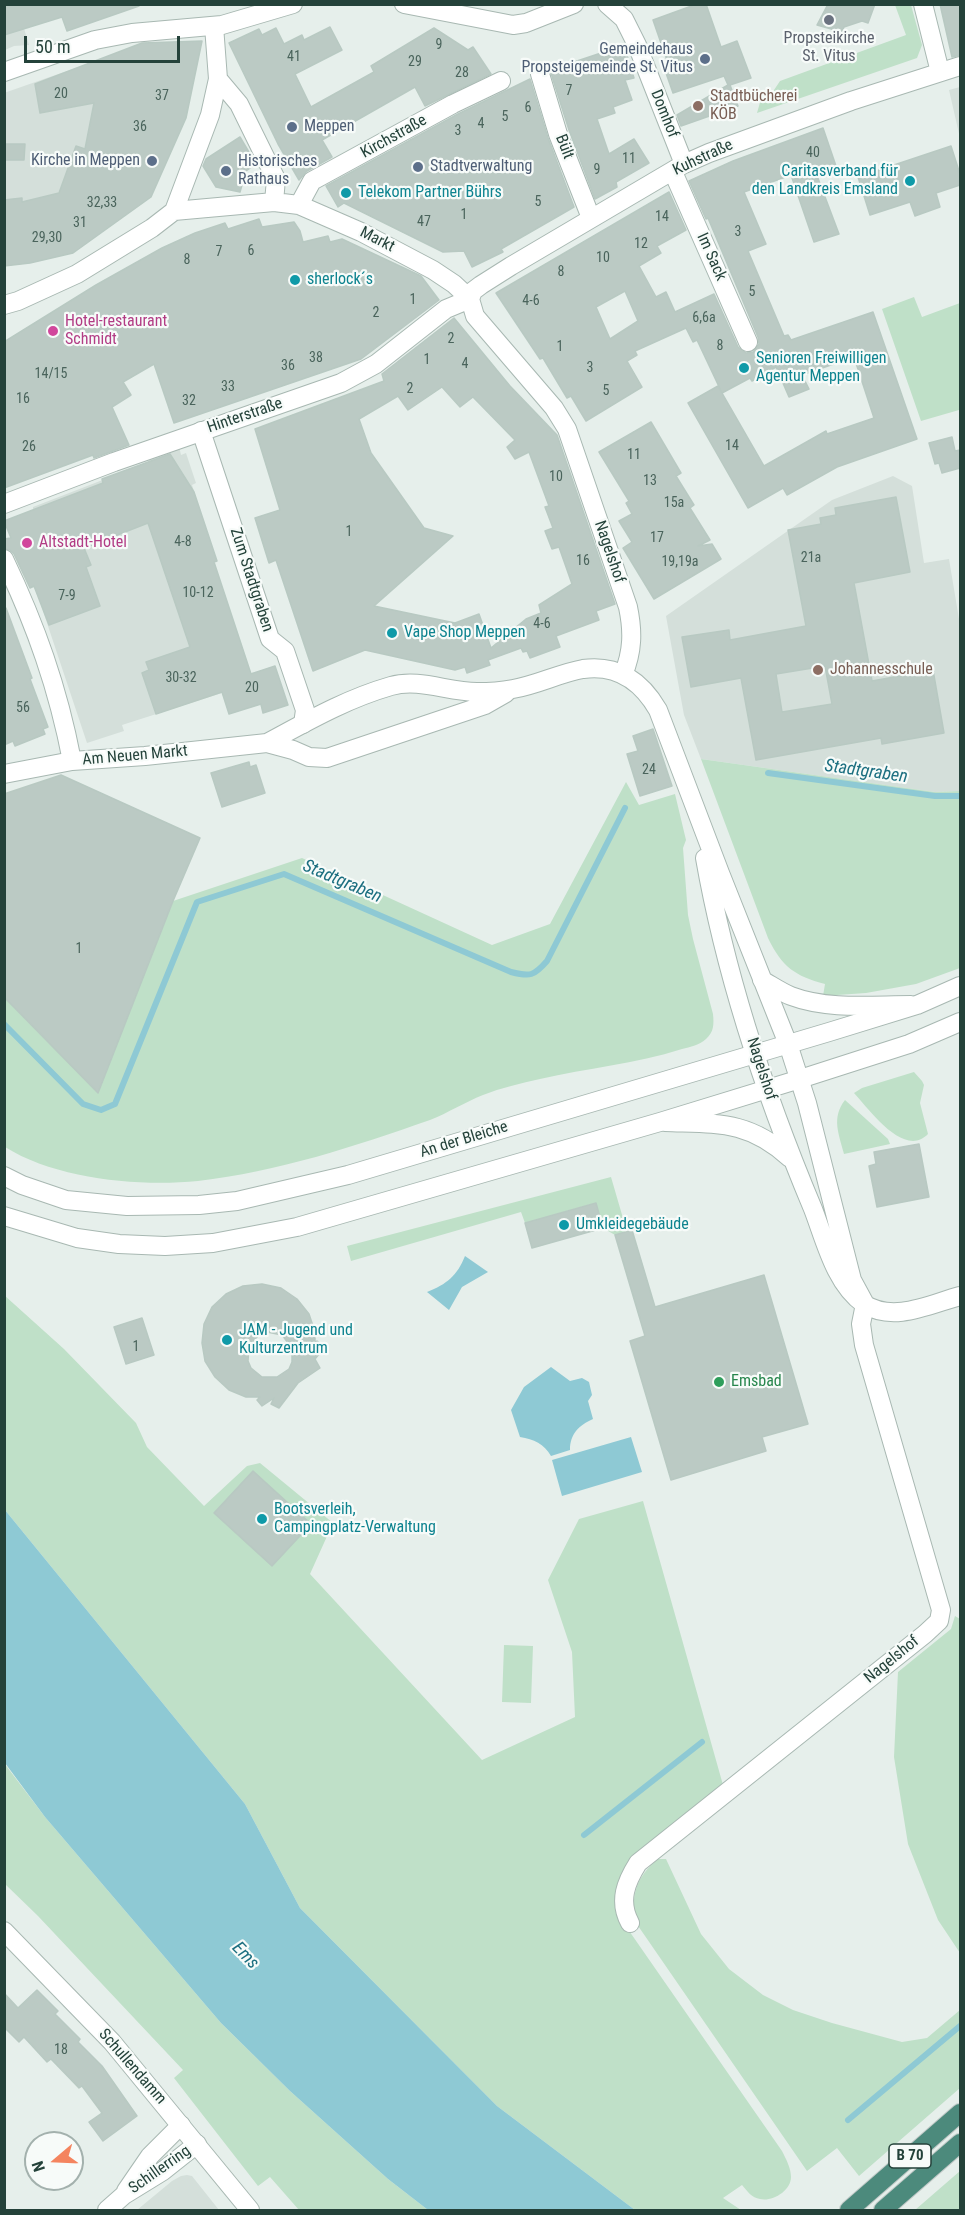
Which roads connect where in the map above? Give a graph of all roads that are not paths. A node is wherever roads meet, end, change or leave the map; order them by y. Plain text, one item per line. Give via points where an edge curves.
1 (293, 4) edge
2 (404, 4) edge
3 (574, 4) edge
4 (607, 4) edge
5 (923, 4) edge
6 (208, 27) junction
7 (960, 66) edge
8 (4, 72) edge
9 (940, 72) junction
10 (540, 74) dead end
11 (218, 79) junction
12 (501, 81) dead end
13 (678, 168) junction
14 (274, 202) junction
15 (299, 205) junction
16 (174, 211) junction
17 (591, 218) junction
18 (470, 298) junction
19 (4, 305) edge
20 (748, 342) dead end
21 (201, 431) junction
22 (4, 504) edge
23 (4, 559) edge
24 (623, 675) junction
25 (513, 689) junction
26 (303, 724) junction
27 (267, 743) junction
28 (72, 761) junction
29 (4, 774) edge
30 (698, 818) junction
31 (762, 980) junction
32 (960, 986) edge
33 (917, 1005) junction
34 (960, 1022) edge
35 (788, 1044) junction
36 (755, 1053) junction
37 (800, 1080) junction
38 (767, 1089) junction
39 (660, 1122) junction
40 (792, 1160) junction
41 (4, 1176) edge
42 (4, 1216) edge
43 (960, 1296) edge
44 (865, 1304) junction
45 (630, 1923) dead end
46 (4, 1931) edge
47 (960, 2113) edge
48 (181, 2125) junction
49 (960, 2143) edge
50 (196, 2144) junction
51 (124, 2195) junction
52 (854, 2205) edge
53 (107, 2211) edge
54 (250, 2211) edge
55 (883, 2211) edge

1 - 6 street
2 - 3 street via 513,25
4 - 13 street, Domhof via 624,19 637,45
5 - 9 street
6 - 8 street via 95,40
6 - 11 street
7 - 9 street, Kuhstraße
9 - 13 street, Kuhstraße via 827,109
10 - 17 street, Bült via 558,134
11 - 14 street via 239,104 276,179
11 - 16 street via 210,115
12 - 15 street, Kirchstraße via 312,181
13 - 17 street, Kuhstraße
13 - 20 street, Im Sack
14 - 15 street, Markt
14 - 16 street, Markt
15 - 18 street, Markt via 433,270
16 - 19 street via 77,274
17 - 18 street, Kuhstraße via 481,285
18 - 21 street, Hinterstraße via 446,309 376,364 327,389
18 - 24 street, Nagelshof via 475,316 554,408 567,429 628,607 632,630 630,658
21 - 22 street, Hinterstraße
21 - 26 street, Zum Stadtgraben via 270,639 285,651 305,710
23 - 28 street via 30,612 50,669
24 - 25 street, Am Neuen Markt via 584,669
24 - 30 street, Nagelshof via 637,682 658,710
25 - 26 street, Am Neuen Markt via 476,692 415,683 392,686 330,708
25 - 27 street, Am Neuen Markt via 485,705 327,758 309,757
26 - 27 street, Am Neuen Markt
27 - 28 street, Am Neuen Markt
28 - 29 street, Am Neuen Markt
30 - 31 street, Nagelshof
30 - 36 street, Nagelshof via 715,917
31 - 33 street, An der Bleiche via 790,996 816,1003
31 - 35 street, Nagelshof
32 - 33 street, An der Bleiche
33 - 35 street, An der Bleiche
34 - 37 street via 909,1044
35 - 36 street, An der Bleiche
35 - 37 street, Nagelshof
36 - 38 street, Nagelshof
36 - 41 street, An der Bleiche via 348,1175 237,1201 127,1206 66,1200
37 - 38 street
37 - 44 street, Nagelshof via 852,1280
38 - 39 street
38 - 40 street, Nagelshof
39 - 40 street via 722,1124 751,1131
39 - 42 street via 297,1227 213,1243 119,1244 66,1235
40 - 44 street, Nagelshof via 838,1272
43 - 44 street via 904,1312 882,1311
44 - 45 street, Nagelshof via 861,1324 864,1345 940,1601 939,1621 638,1863 623,1898
46 - 48 street, Schullendamm via 112,2042
47 - 52 highway, B 70
48 - 50 street, Schullendamm
48 - 51 street, Schillerring via 150,2156
49 - 55 highway, B 70
50 - 51 street, Schillerring
50 - 54 street, Schullendamm
51 - 53 street, Schillerring

